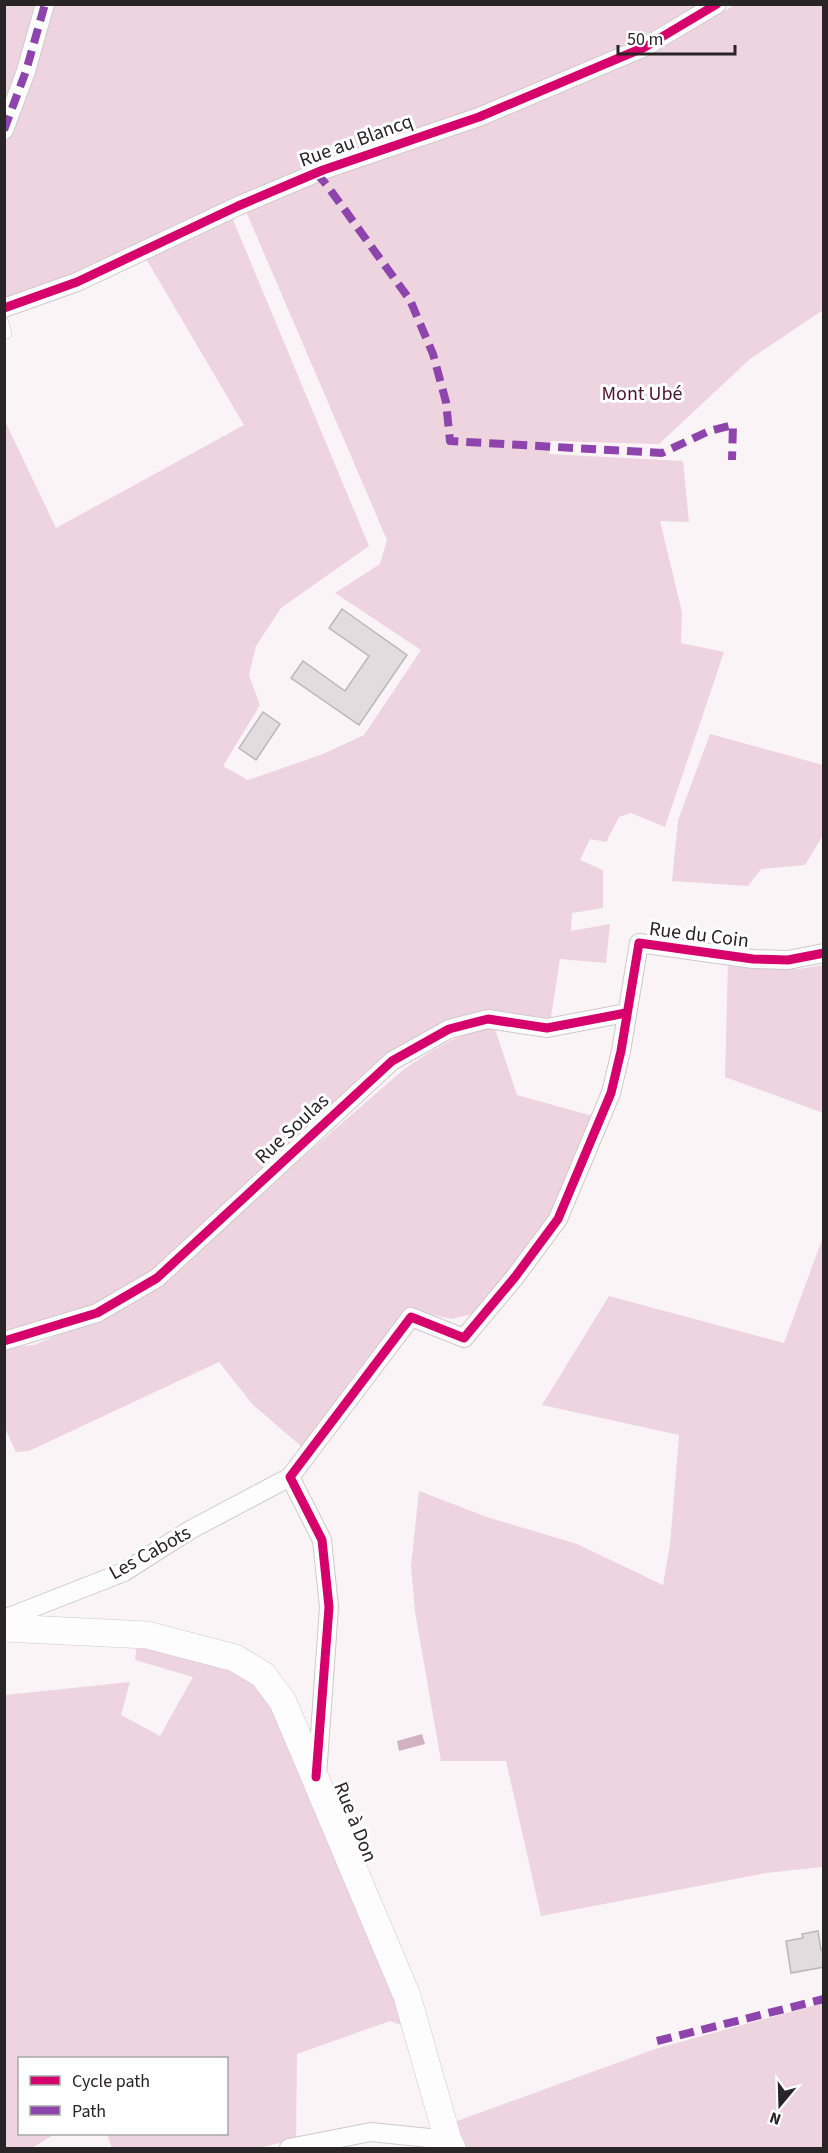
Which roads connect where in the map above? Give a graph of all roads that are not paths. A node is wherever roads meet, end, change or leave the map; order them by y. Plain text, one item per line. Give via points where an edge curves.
1 (45, 4) edge
2 (717, 4) edge
3 (4, 130) edge
4 (4, 308) edge
5 (4, 322) edge
6 (7, 334) dead end
7 (824, 954) edge
8 (626, 1013) junction
9 (4, 1341) edge
10 (290, 1477) junction
11 (4, 1619) edge
12 (4, 1628) edge
13 (316, 1777) junction
14 (450, 2144) edge
15 (289, 2148) edge

1 - 3 street
2 - 4 street, Rue au Blancq via 635,51 479,117 323,170 77,282
5 - 6 lane
7 - 8 street, Rue du Coin via 788,960 753,959 639,943
8 - 9 street, Rue Soulas via 547,1028 488,1019 449,1029 392,1061 157,1278 97,1313
8 - 10 street via 611,1093 558,1219 464,1338 411,1317
10 - 11 street, Les Cabots via 190,1530 124,1572
10 - 13 street via 322,1540 329,1607
12 - 13 main road, Rue à Don via 147,1635 235,1658 263,1675 284,1702
13 - 14 main road, Rue à Don via 406,1995
14 - 15 street via 371,2132

